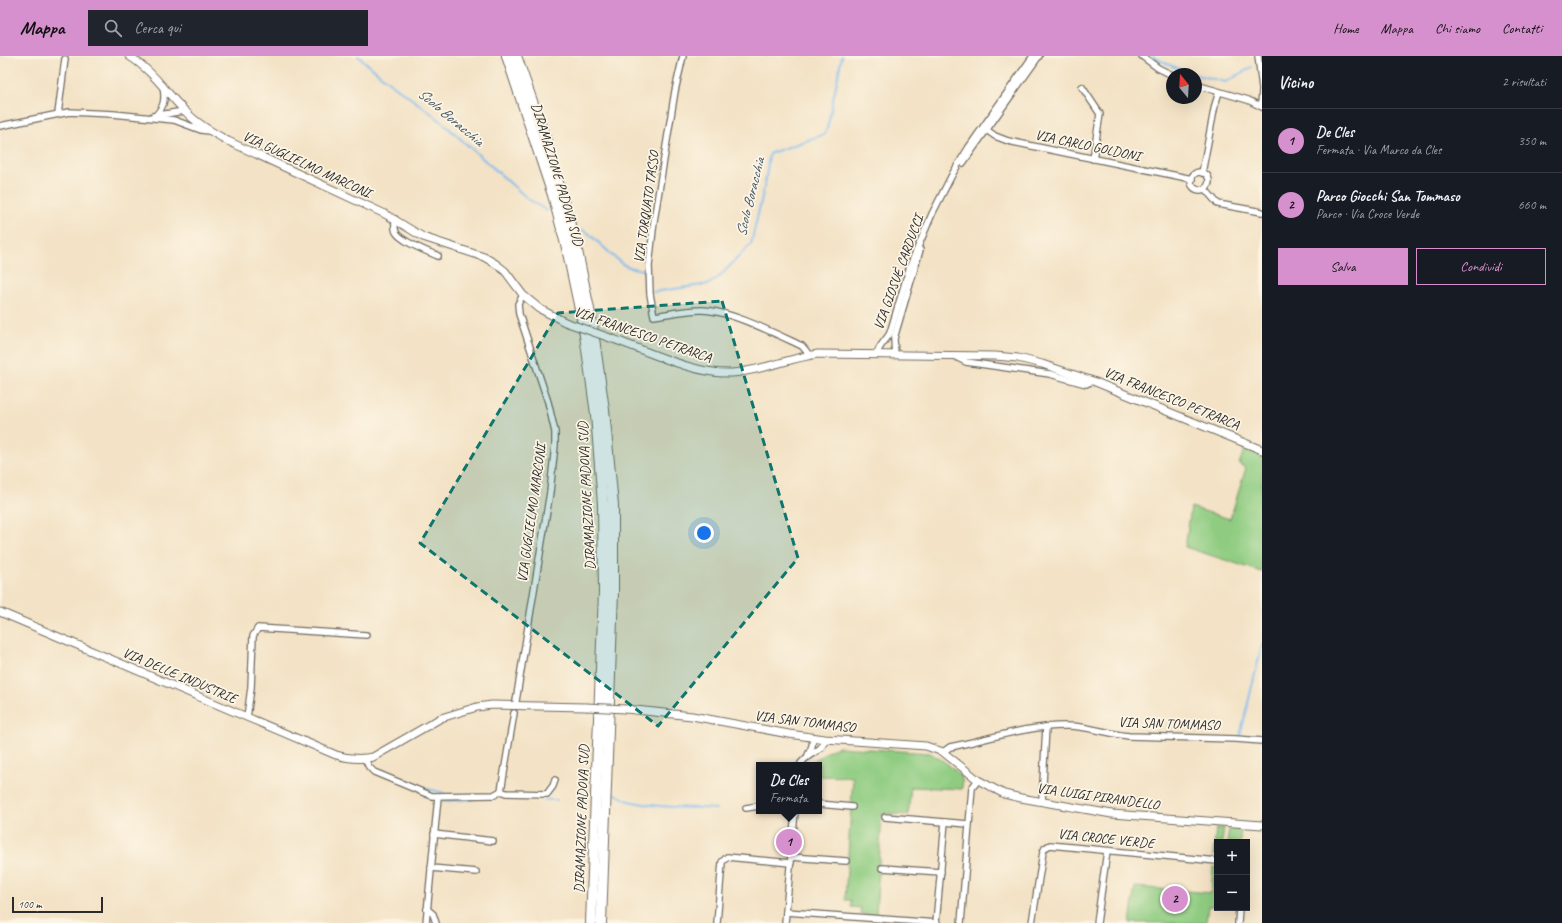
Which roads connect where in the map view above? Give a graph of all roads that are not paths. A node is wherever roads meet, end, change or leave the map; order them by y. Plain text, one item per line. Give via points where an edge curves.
1 (129, 56) edge
2 (507, 56) edge
3 (516, 56) edge
4 (683, 56) edge
5 (1033, 56) edge
6 (1039, 56) edge
7 (1142, 56) edge
8 (1258, 56) edge
9 (65, 59) dead end
10 (1166, 71) edge
11 (163, 86) junction
12 (1082, 87) dead end
13 (1202, 87) edge
14 (1262, 89) edge
15 (1219, 92) junction
16 (1262, 106) edge
17 (185, 111) junction
18 (58, 114) junction
19 (156, 116) junction
20 (148, 118) junction
21 (174, 120) junction
22 (0, 126) edge
23 (984, 129) junction
24 (209, 131) junction
25 (1093, 159) junction
26 (1202, 173) junction
27 (1192, 179) junction
28 (1205, 189) junction
29 (1262, 212) edge
30 (395, 219) junction
31 (438, 256) dead end
32 (522, 294) junction
33 (807, 355) junction
34 (877, 355) junction
35 (895, 355) junction
36 (952, 355) junction
37 (1093, 381) junction
38 (1262, 450) edge
39 (0, 612) edge
40 (366, 635) dead end
41 (516, 701) dead end
42 (514, 713) dead end
43 (247, 717) junction
44 (1046, 727) junction
45 (813, 737) junction
46 (825, 739) junction
47 (1262, 741) edge
48 (944, 752) junction
49 (808, 755) junction
50 (351, 759) joint
51 (365, 759) junction
52 (802, 762) edge
53 (555, 780) dead end
54 (978, 780) junction
55 (501, 791) junction
56 (438, 797) junction
57 (1042, 802) junction
58 (822, 804) edge
59 (756, 806) edge
60 (852, 807) dead end
61 (746, 808) dead end
62 (795, 814) edge
63 (885, 817) dead end
64 (945, 822) junction
65 (968, 824) junction
66 (1262, 825) edge
67 (434, 834) junction
68 (493, 841) dead end
69 (1107, 851) junction
70 (791, 857) junction
71 (846, 861) dead end
72 (1214, 861) edge
73 (791, 863) junction
74 (431, 868) junction
75 (882, 868) dead end
76 (476, 872) dead end
77 (941, 872) junction
78 (427, 909) junction
79 (1239, 911) edge
80 (786, 912) junction
81 (426, 923) edge
82 (436, 923) edge
83 (591, 923) edge
84 (601, 923) edge
85 (717, 923) edge
86 (785, 923) edge
87 (936, 923) edge
88 (961, 923) edge
89 (1032, 923) edge
90 (1097, 923) edge
91 (1238, 923) edge

1 - 11 street via 146,68
2 - 83 highway, DIRAMAZIONE PADOVA SUD via 553,195 584,328 596,414 603,504 604,592
3 - 84 highway, DIRAMAZIONE PADOVA SUD via 546,141 576,246 592,324 604,410 613,505 613,591
4 - 33 street, VIA TORQUATO TASSO via 654,221 649,266 654,316 700,310 712,311 757,326 802,346
5 - 23 street, VIA GIOSUÈ CARDUCCI
6 - 23 street, VIA GIOSUÈ CARDUCCI
7 - 10 street
8 - 14 street
9 - 18 street
11 - 17 street
11 - 19 street via 164,103
12 - 25 street via 1100,114
13 - 15 street
14 - 16 street
15 - 16 street
15 - 26 street
17 - 19 street, VIA GUGLIELMO MARCONI
17 - 21 street via 180,119
17 - 24 street, VIA GUGLIELMO MARCONI
18 - 20 street, VIA GUGLIELMO MARCONI via 69,112
18 - 22 street, VIA GUGLIELMO MARCONI
19 - 20 street, VIA GUGLIELMO MARCONI
20 - 21 street, VIA GUGLIELMO MARCONI
21 - 24 street, VIA GUGLIELMO MARCONI
23 - 25 street, VIA CARLO GOLDONI via 1008,141
23 - 34 street, VIA GIOSUÈ CARDUCCI via 953,173 932,214 910,266 890,333 879,347
23 - 35 street, VIA GIOSUÈ CARDUCCI via 945,194 923,242 894,339
24 - 30 street, VIA GUGLIELMO MARCONI
25 - 27 street, VIA CARLO GOLDONI
26 - 27 street via 1196,174
26 - 28 street via 1209,180
27 - 28 street via 1195,188
28 - 29 street via 1218,204
30 - 31 street via 398,235 418,248
30 - 32 street, VIA GUGLIELMO MARCONI via 433,241 475,254 496,264 505,271
32 - 33 street, VIA FRANCESCO PETRARCA, bridge via 540,310 566,322 690,367 722,373 747,371
32 - 41 street, VIA GUGLIELMO MARCONI via 518,314 548,402 555,432 555,445 550,492
33 - 34 street, VIA FRANCESCO PETRARCA
34 - 35 street, VIA FRANCESCO PETRARCA
35 - 36 street, VIA FRANCESCO PETRARCA
36 - 37 street, VIA FRANCESCO PETRARCA via 1018,358 1061,369
36 - 37 street, VIA FRANCESCO PETRARCA via 966,362 1050,374 1086,384
37 - 38 street, VIA FRANCESCO PETRARCA
39 - 43 street, VIA DELLE INDUSTRIE
40 - 43 street via 258,628 253,636
42 - 55 street
43 - 50 street, VIA DELLE INDUSTRIE
44 - 47 street, VIA SAN TOMMASO via 1070,726 1128,736
44 - 48 street, VIA SAN TOMMASO via 950,747
44 - 57 street
45 - 46 street, VIA SAN TOMMASO
45 - 49 street
45 - 51 street, VIA SAN TOMMASO, bridge via 692,716 626,709 492,705 441,718
46 - 48 street, VIA SAN TOMMASO via 926,746
46 - 49 street via 820,748
48 - 54 street, VIA LUIGI PIRANDELLO
49 - 52 street
50 - 51 street, VIA SAN TOMMASO
51 - 56 street via 374,772
53 - 55 street via 547,794
54 - 57 street, VIA LUIGI PIRANDELLO via 1004,794
54 - 65 street via 972,788
55 - 56 street via 489,795
56 - 67 street
57 - 66 street, VIA LUIGI PIRANDELLO via 1112,814
58 - 60 street
59 - 61 street
62 - 70 street
63 - 64 street
64 - 65 street
64 - 77 street
65 - 88 street
67 - 68 street
67 - 74 street
69 - 72 street, VIA CROCE VERDE
69 - 89 street, VIA CROCE VERDE via 1056,844 1045,848
69 - 90 street
70 - 71 street
70 - 73 street
73 - 80 street
73 - 85 street via 727,857 724,859
74 - 76 street
74 - 78 street
75 - 77 street
77 - 87 street
78 - 81 street
78 - 82 street via 433,914
79 - 91 street
80 - 86 street
80 - 87 street

